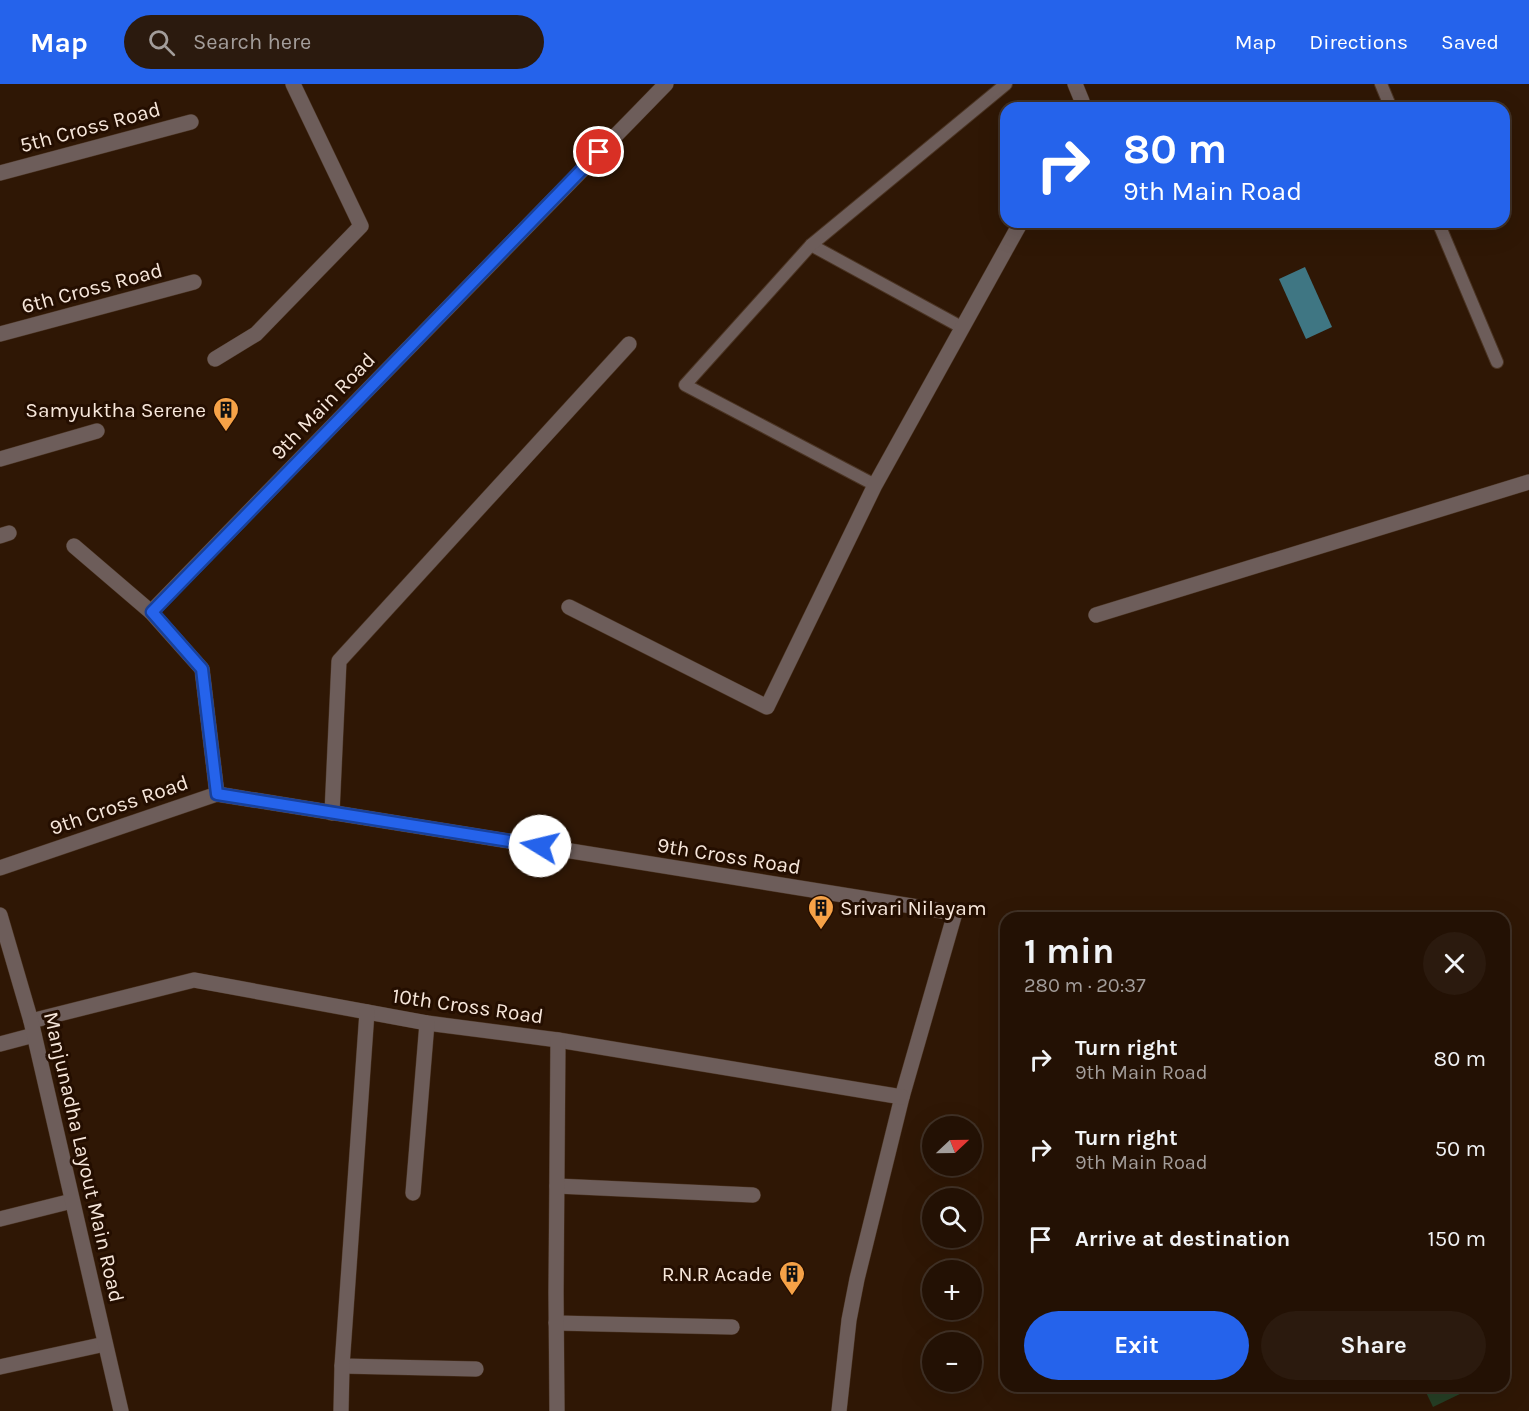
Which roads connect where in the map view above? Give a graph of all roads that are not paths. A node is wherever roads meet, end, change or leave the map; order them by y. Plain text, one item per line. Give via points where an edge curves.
1 (293, 84) edge
2 (666, 84) edge
3 (1006, 84) edge
4 (1075, 84) edge
5 (1381, 84) edge
6 (1082, 102) edge
7 (1388, 102) edge
8 (192, 122) dead end
9 (0, 173) edge
10 (1018, 228) edge
11 (1441, 228) edge
12 (811, 245) junction
13 (194, 282) dead end
14 (963, 328) junction
15 (0, 334) edge
16 (629, 344) dead end
17 (215, 359) dead end
18 (1497, 362) dead end
19 (97, 431) dead end
20 (0, 459) edge
21 (1529, 482) edge
22 (875, 485) junction
23 (74, 546) dead end
24 (569, 607) dead end
25 (152, 612) junction
26 (1096, 615) dead end
27 (217, 794) junction
28 (332, 813) junction
29 (0, 868) edge
30 (0, 915) edge
31 (367, 1012) junction
32 (427, 1023) junction
33 (33, 1028) junction
34 (558, 1040) junction
35 (0, 1044) edge
36 (902, 1097) junction
37 (557, 1186) junction
38 (413, 1193) dead end
39 (753, 1195) dead end
40 (72, 1201) junction
41 (0, 1219) edge
42 (556, 1323) junction
43 (732, 1327) dead end
44 (105, 1344) junction
45 (342, 1366) junction
46 (0, 1367) edge
47 (476, 1369) dead end
48 (121, 1411) edge
49 (341, 1411) edge
50 (557, 1411) edge
51 (838, 1411) edge

1 - 17 street via 361,226 256,334
2 - 25 street, 9th Main Road
3 - 12 lane
4 - 6 street
5 - 7 lane
8 - 9 street, 5th Cross Road
10 - 14 street
11 - 18 lane
12 - 14 lane
12 - 22 lane via 685,385
13 - 15 street, 6th Cross Road
14 - 22 street
16 - 28 street via 339,661
19 - 20 street
21 - 26 street
22 - 24 street via 767,707
23 - 25 street
25 - 27 street via 202,669
27 - 28 street, 9th Cross Road
27 - 29 street, 9th Cross Road
28 - 36 street, 9th Cross Road via 955,913
30 - 33 street, Manjunadha Layout Main Road
31 - 32 street, 10th Cross Road
31 - 33 street, 10th Cross Road via 194,980
31 - 45 street
32 - 34 street, 10th Cross Road
32 - 38 street
33 - 35 street, 10th Cross Road
33 - 40 street, Manjunadha Layout Main Road
34 - 36 street, 10th Cross Road
34 - 37 street
36 - 51 street, 9th Cross Road via 855,1289
37 - 39 street
37 - 42 street
40 - 41 street
40 - 44 street, Manjunadha Layout Main Road
42 - 43 street
42 - 50 street
44 - 46 street
44 - 48 street, Manjunadha Layout Main Road
45 - 47 street
45 - 49 street

